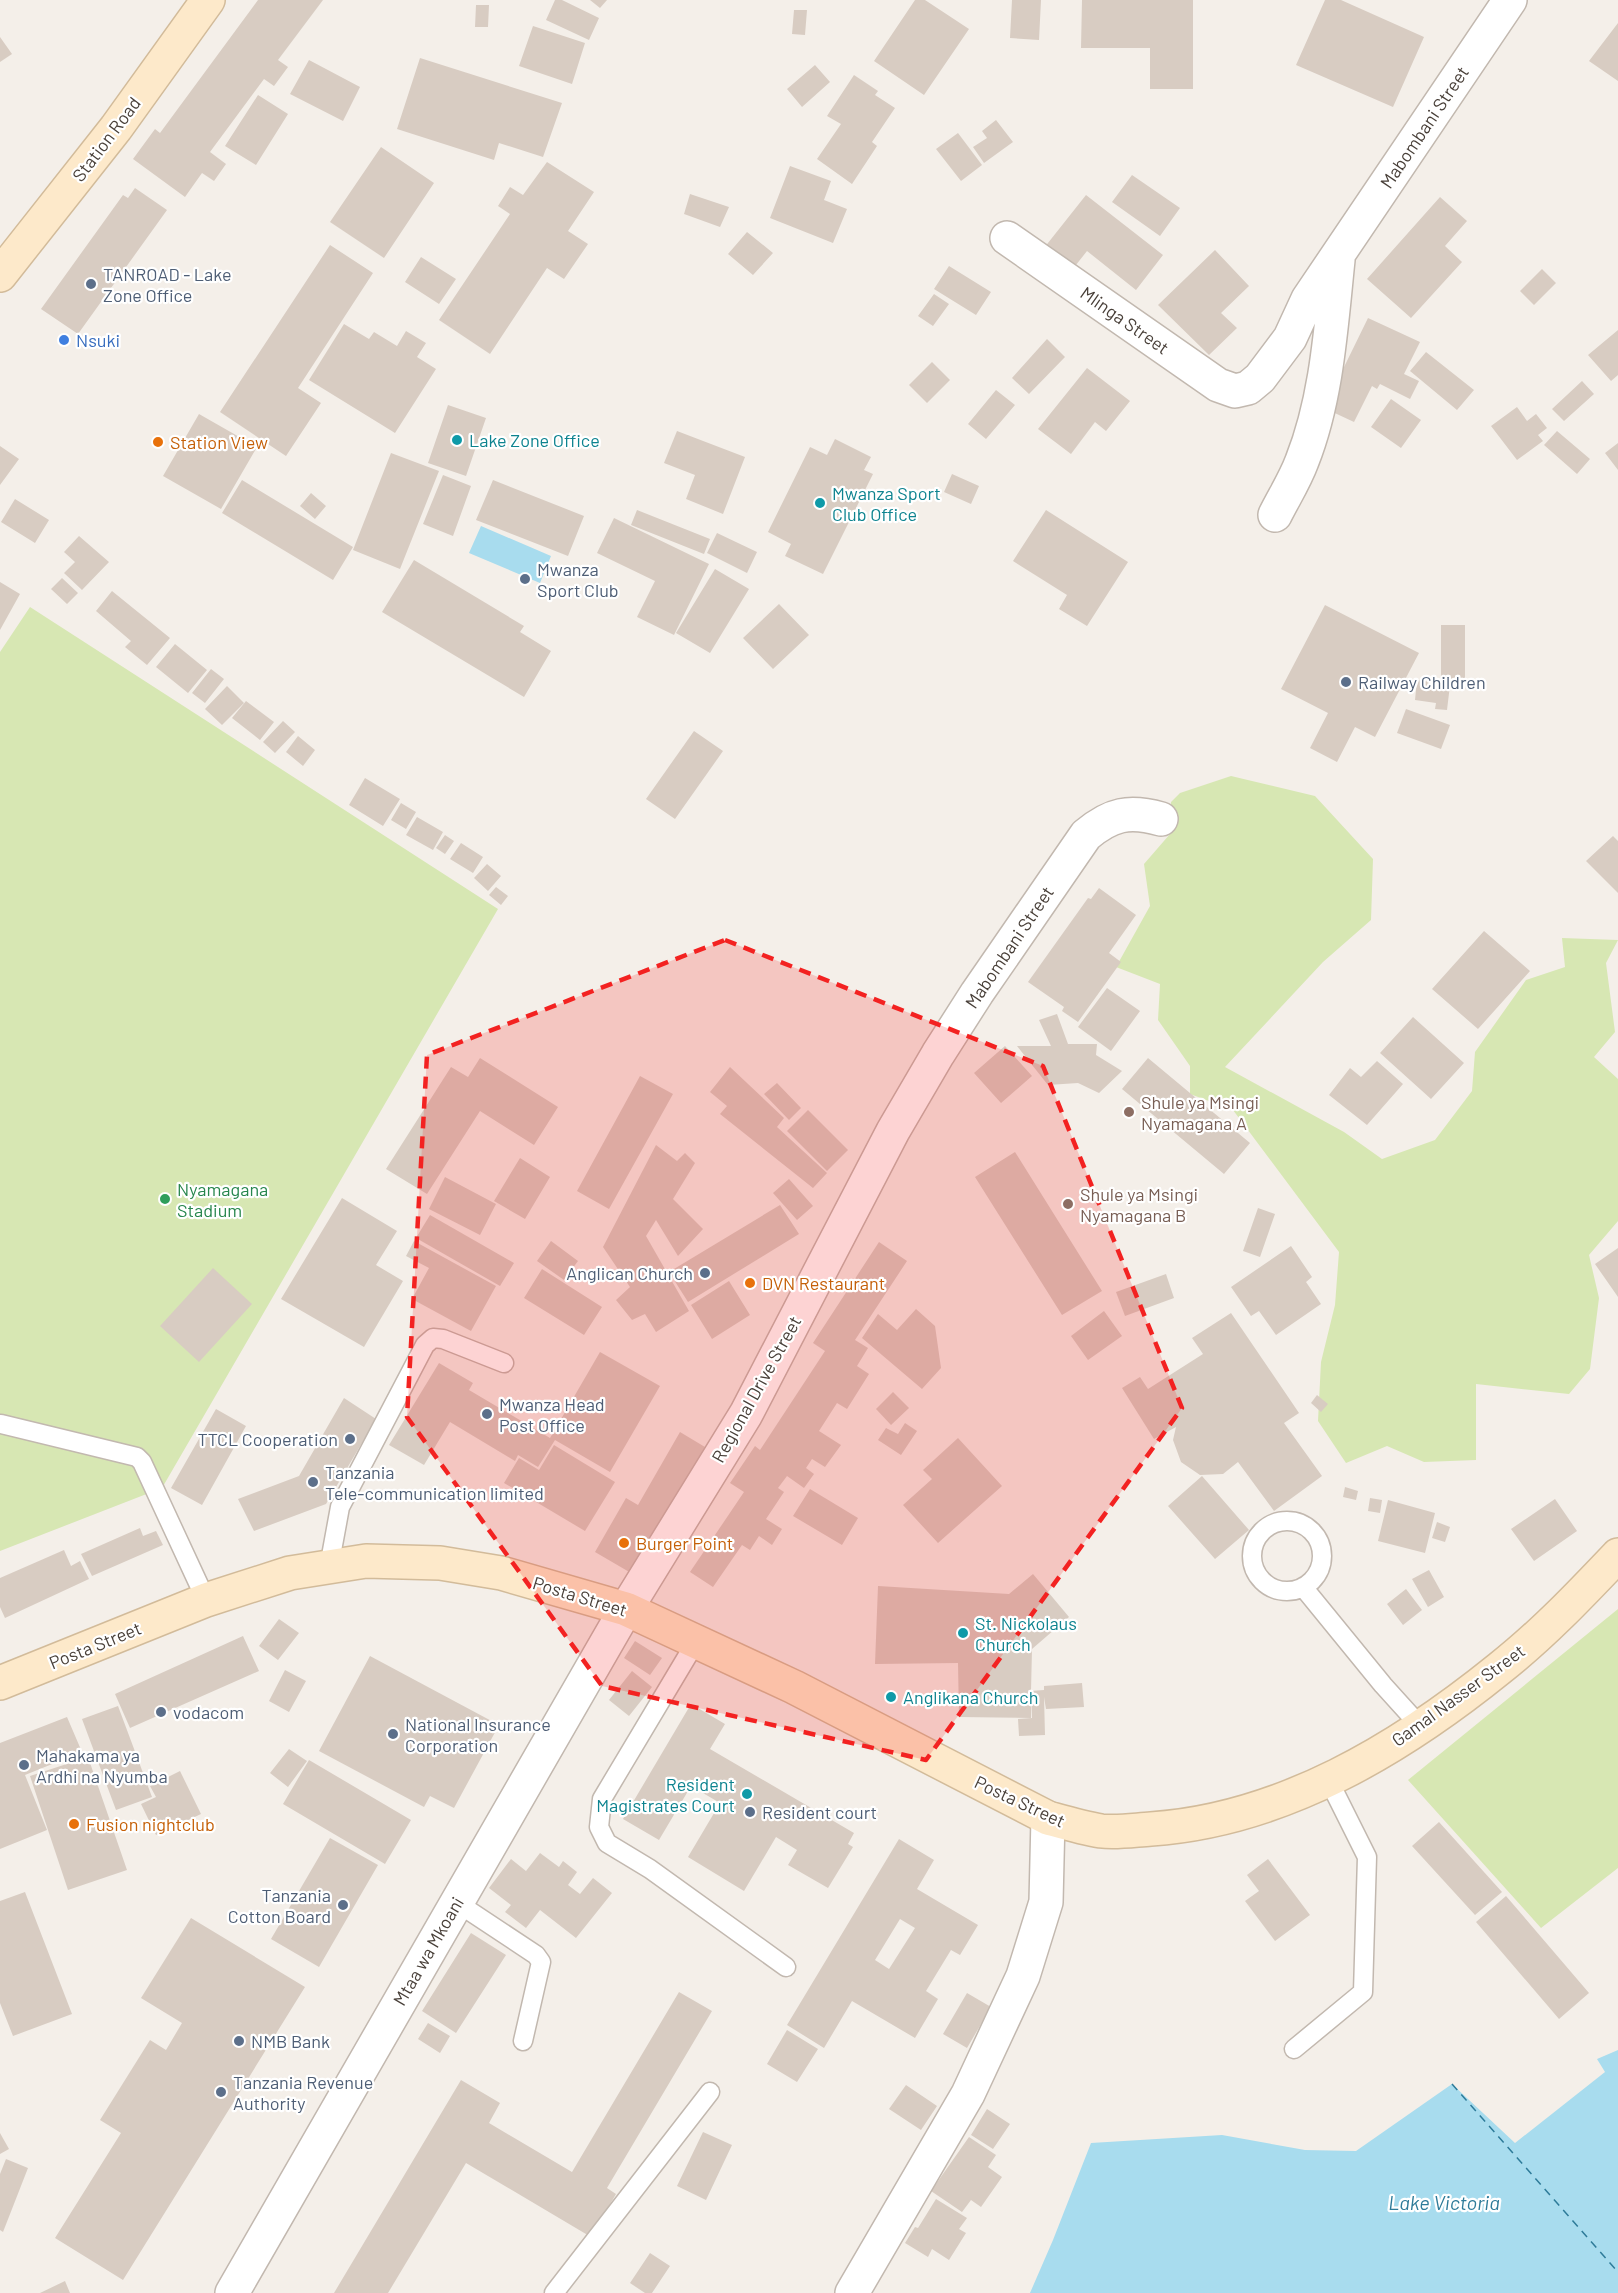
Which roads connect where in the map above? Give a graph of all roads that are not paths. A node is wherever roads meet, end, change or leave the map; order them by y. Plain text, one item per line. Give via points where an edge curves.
1 (208, 0) edge
2 (1510, 0) edge
3 (1007, 238) dead end
4 (1339, 255) junction
5 (0, 275) edge
6 (1290, 338) junction
7 (1329, 343) junction
8 (1248, 388) joint
9 (1275, 515) dead end
10 (1161, 819) dead end
11 (893, 1131) joint
12 (504, 1363) dead end
13 (1, 1424) edge
14 (1618, 1555) edge
15 (329, 1567) junction
16 (1304, 1587) dead end
17 (206, 1600) junction
18 (626, 1609) junction
19 (697, 1640) junction
20 (0, 1683) edge
21 (1421, 1727) junction
22 (1329, 1781) junction
23 (1048, 1818) junction
24 (1134, 1830) joint
25 (456, 1902) junction
26 (786, 1967) dead end
27 (523, 2042) dead end
28 (1294, 2049) dead end
29 (710, 2092) dead end
30 (232, 2293) edge
31 (554, 2293) edge
32 (852, 2293) edge

1 - 5 main road, Station Road via 116,128
2 - 4 street, Mabombani Street
3 - 8 street, Mlinga Street via 1218,385 1234,391
4 - 6 street, Mabombani Street via 1308,299
4 - 7 street, Mabombani Street
6 - 7 street
6 - 8 street, Mabombani Street
7 - 9 street, Mabombani Street via 1315,421 1302,462
10 - 11 street, Mabombani Street via 1140,813 1119,815 1100,823 1086,835 977,993
11 - 18 street, Regional Drive Street via 746,1414
12 - 15 lane via 442,1339 433,1338 425,1345 340,1507
13 - 17 lane via 137,1457
14 - 21 main road, Gamal Nasser Street via 1565,1610 1500,1668
15 - 17 main road, Posta Street via 290,1573
15 - 18 main road, Posta Street via 366,1561 440,1563 501,1573
16 - 21 lane
17 - 20 main road, Posta Street
18 - 19 main road, Posta Street
18 - 25 street, Mtaa wa Mkoani
19 - 23 main road, Posta Street
19 - 26 lane via 602,1799 599,1827 607,1843 650,1869
21 - 22 main road, Gamal Nasser Street
22 - 24 main road, Gamal Nasser Street via 1227,1818 1182,1827
22 - 28 lane via 1367,1857 1363,1992
23 - 24 main road, Posta Street via 1103,1831
23 - 32 street via 1046,1902 1023,1976 968,2094
25 - 27 lane via 537,1955 541,1962
25 - 30 street, Mtaa wa Mkoani
29 - 31 lane

